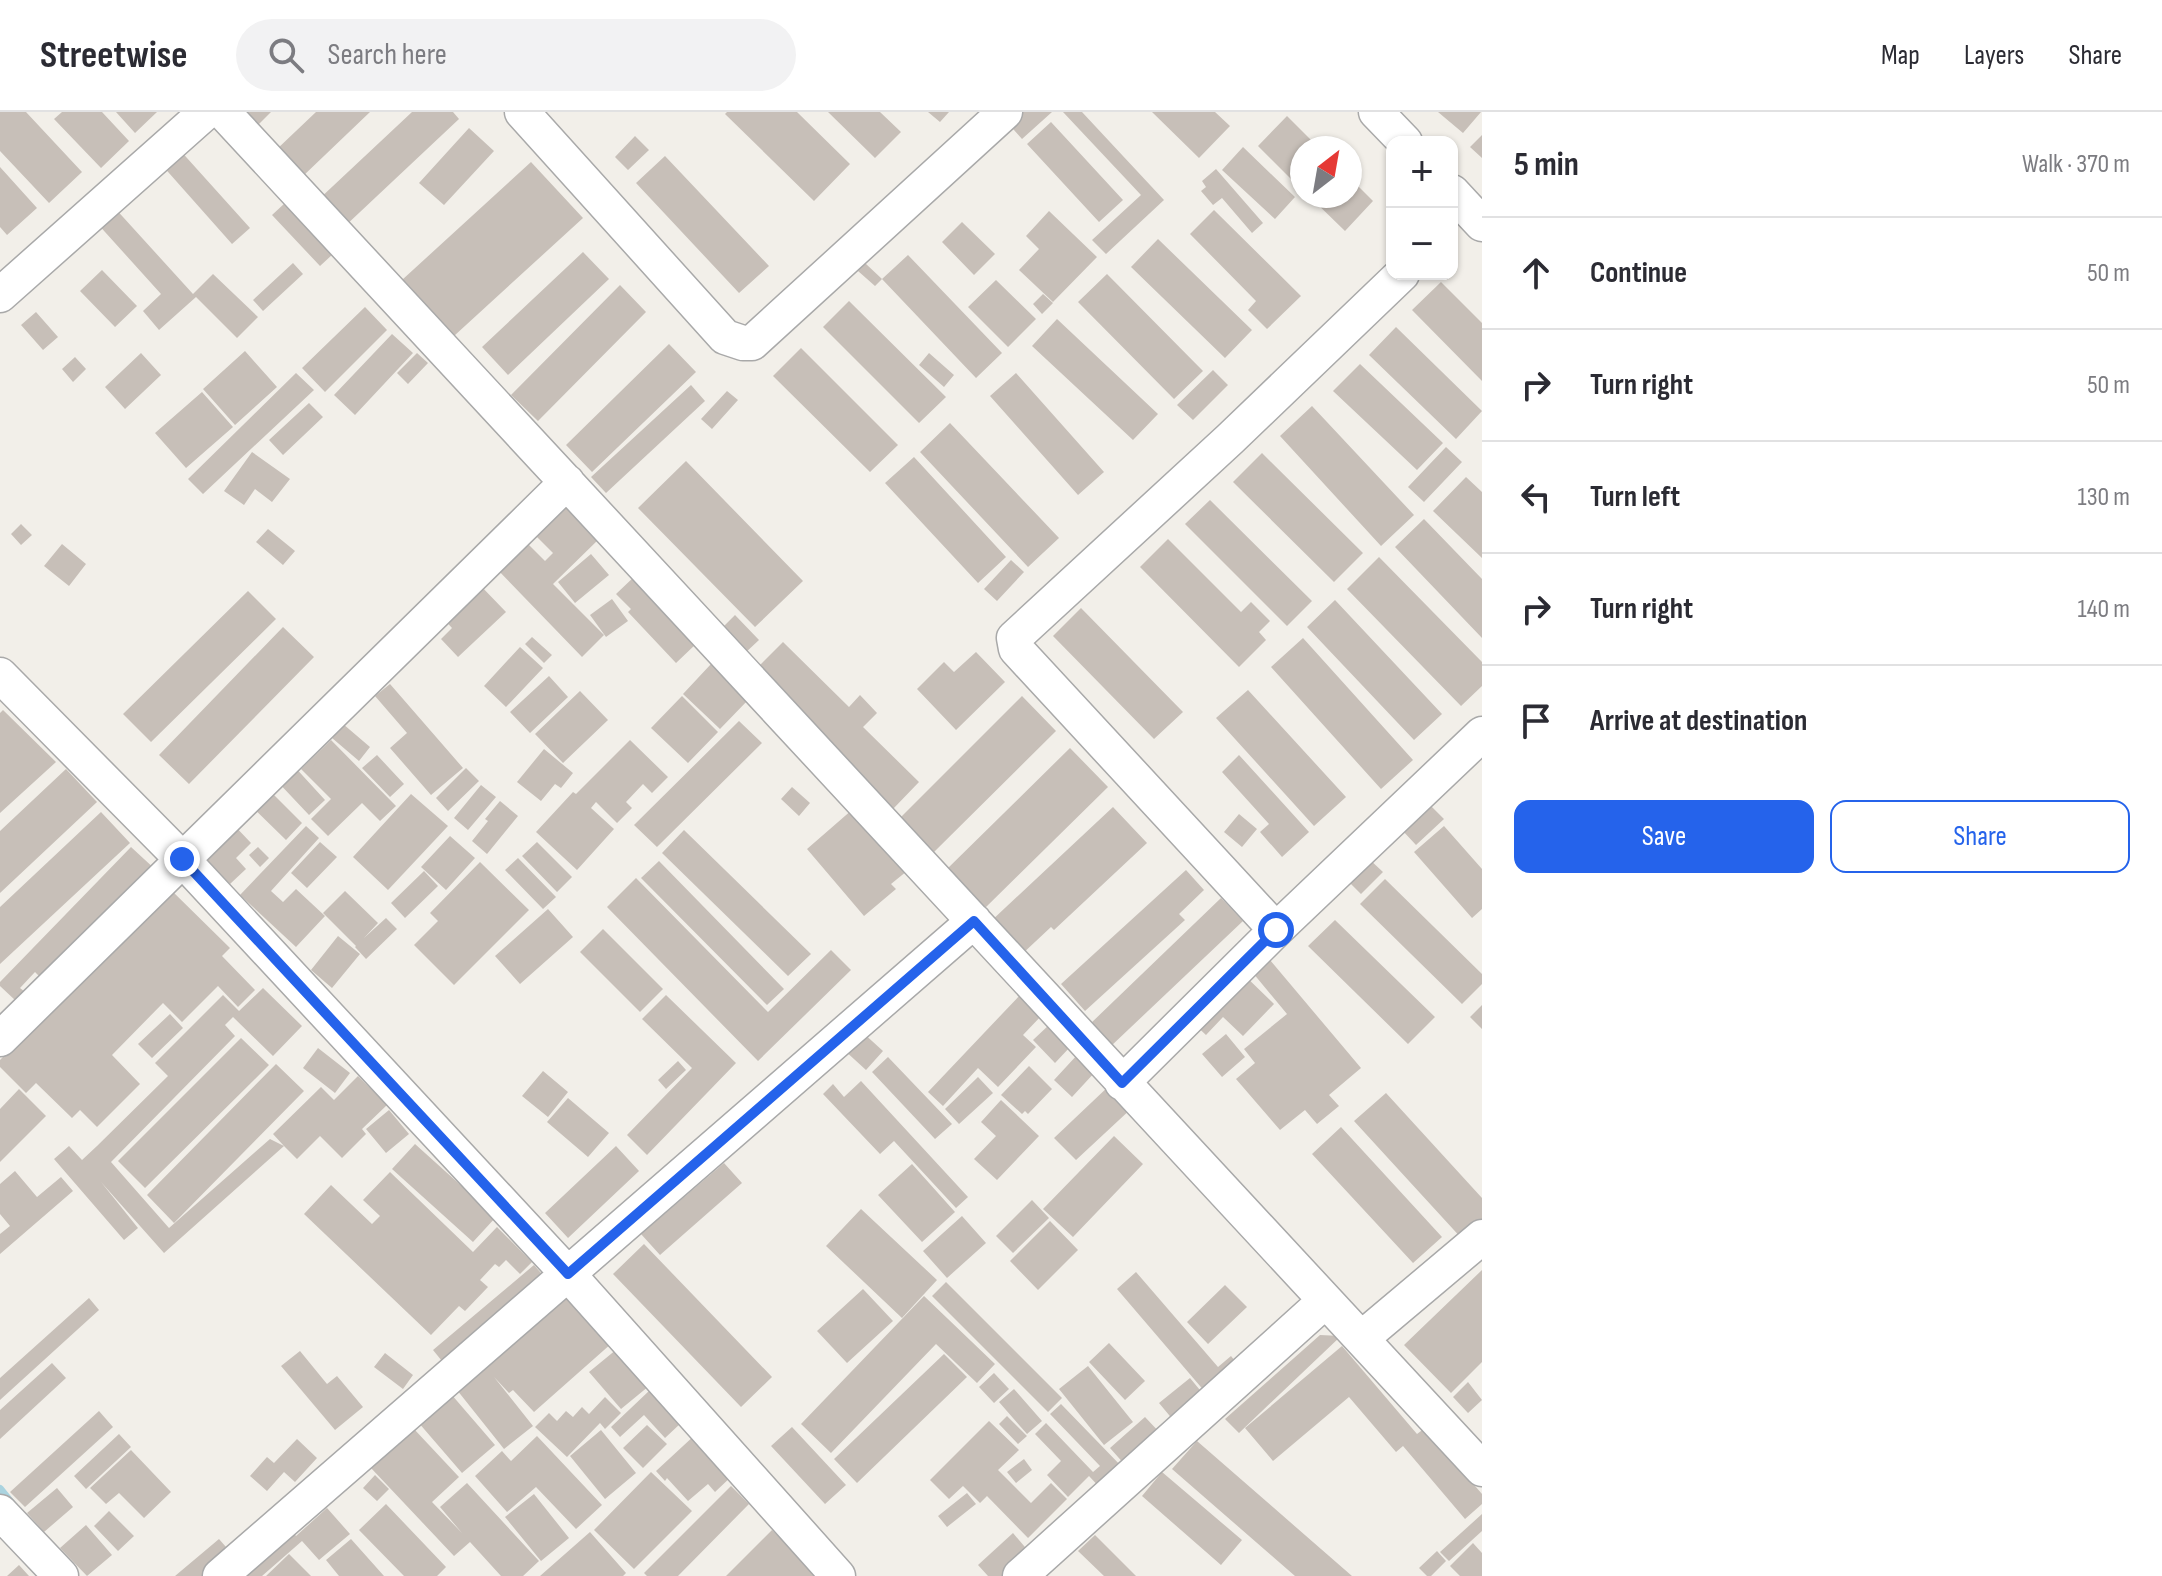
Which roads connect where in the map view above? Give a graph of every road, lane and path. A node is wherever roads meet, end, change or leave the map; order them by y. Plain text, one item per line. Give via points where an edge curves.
1 (206, 112) edge
2 (223, 112) edge
3 (522, 112) edge
4 (1005, 112) edge
5 (1376, 112) edge
6 (1399, 136) edge
7 (1396, 280) edge
8 (0, 295) edge
9 (567, 482) junction
10 (0, 675) edge
11 (1482, 734) edge
12 (182, 859) junction
13 (974, 921) junction
14 (1276, 930) junction
15 (0, 1039) edge
16 (1122, 1083) junction
17 (1482, 1237) edge
18 (568, 1274) junction
19 (1325, 1301) junction
20 (1362, 1338) junction
21 (1482, 1469) edge
22 (0, 1512) edge
23 (61, 1576) edge
24 (220, 1576) edge
25 (838, 1576) edge
26 (1020, 1576) edge

1 - 8 street
2 - 9 street
3 - 4 street via 725,337 743,343 752,343
5 - 6 street
7 - 14 street via 1014,638 1016,649
9 - 12 street
9 - 13 street
10 - 12 street
11 - 14 street
12 - 15 street
12 - 18 street
13 - 16 street
13 - 18 street
14 - 16 street
16 - 19 street
17 - 20 street
18 - 24 street
18 - 25 street
19 - 20 street
19 - 26 street
20 - 21 street
22 - 23 street

